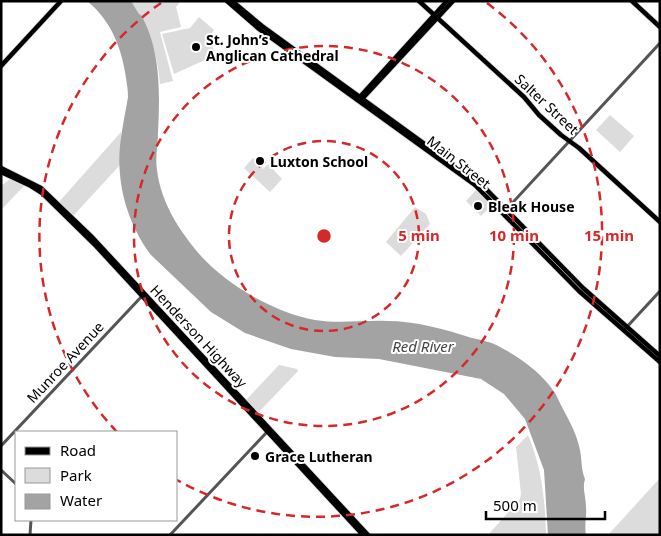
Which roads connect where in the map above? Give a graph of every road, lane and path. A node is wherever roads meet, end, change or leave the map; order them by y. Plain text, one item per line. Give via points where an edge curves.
1 (62, 1) edge
2 (227, 1) edge
3 (232, 1) edge
4 (419, 1) edge
5 (447, 1) edge
6 (452, 1) edge
7 (632, 1) edge
8 (436, 16) junction
9 (660, 27) edge
10 (660, 43) edge
11 (1, 66) edge
12 (360, 99) junction
13 (570, 141) junction
14 (1, 170) edge
15 (505, 212) junction
16 (660, 222) edge
17 (539, 243) junction
18 (533, 244) junction
19 (544, 248) junction
20 (538, 249) junction
21 (660, 291) edge
22 (143, 294) junction
23 (626, 329) junction
24 (660, 356) edge
25 (660, 362) edge
26 (15, 431) edge
27 (15, 431) edge
28 (269, 431) junction
29 (1, 446) edge
30 (1, 470) edge
31 (15, 483) edge
32 (31, 521) edge
33 (30, 535) edge
34 (170, 535) edge
35 (363, 535) edge
36 (368, 535) edge

1 - 11 main road
2 - 12 main road, Main Street via 259,29
3 - 12 main road, Main Street
4 - 8 main road, Salter Street
5 - 8 main road
6 - 8 main road
7 - 9 main road
8 - 12 main road
8 - 13 main road, Salter Street
10 - 13 street
12 - 15 main road, Main Street via 484,191
13 - 15 street
13 - 16 main road, Salter Street
14 - 22 main road, Henderson Highway via 42,193
15 - 17 main road, Main Street
15 - 18 main road, Main Street
17 - 18 main road
17 - 19 main road, Main Street
18 - 20 main road, Main Street
19 - 20 main road
19 - 23 main road, Main Street
20 - 23 main road, Main Street via 579,291
21 - 23 street
22 - 27 street, Munroe Avenue
22 - 28 main road, Henderson Highway
23 - 24 main road, Main Street
23 - 25 main road, Main Street
26 - 29 street, Munroe Avenue
28 - 34 street
28 - 35 main road, Henderson Highway
28 - 36 main road, Henderson Highway
30 - 31 street
32 - 33 street

